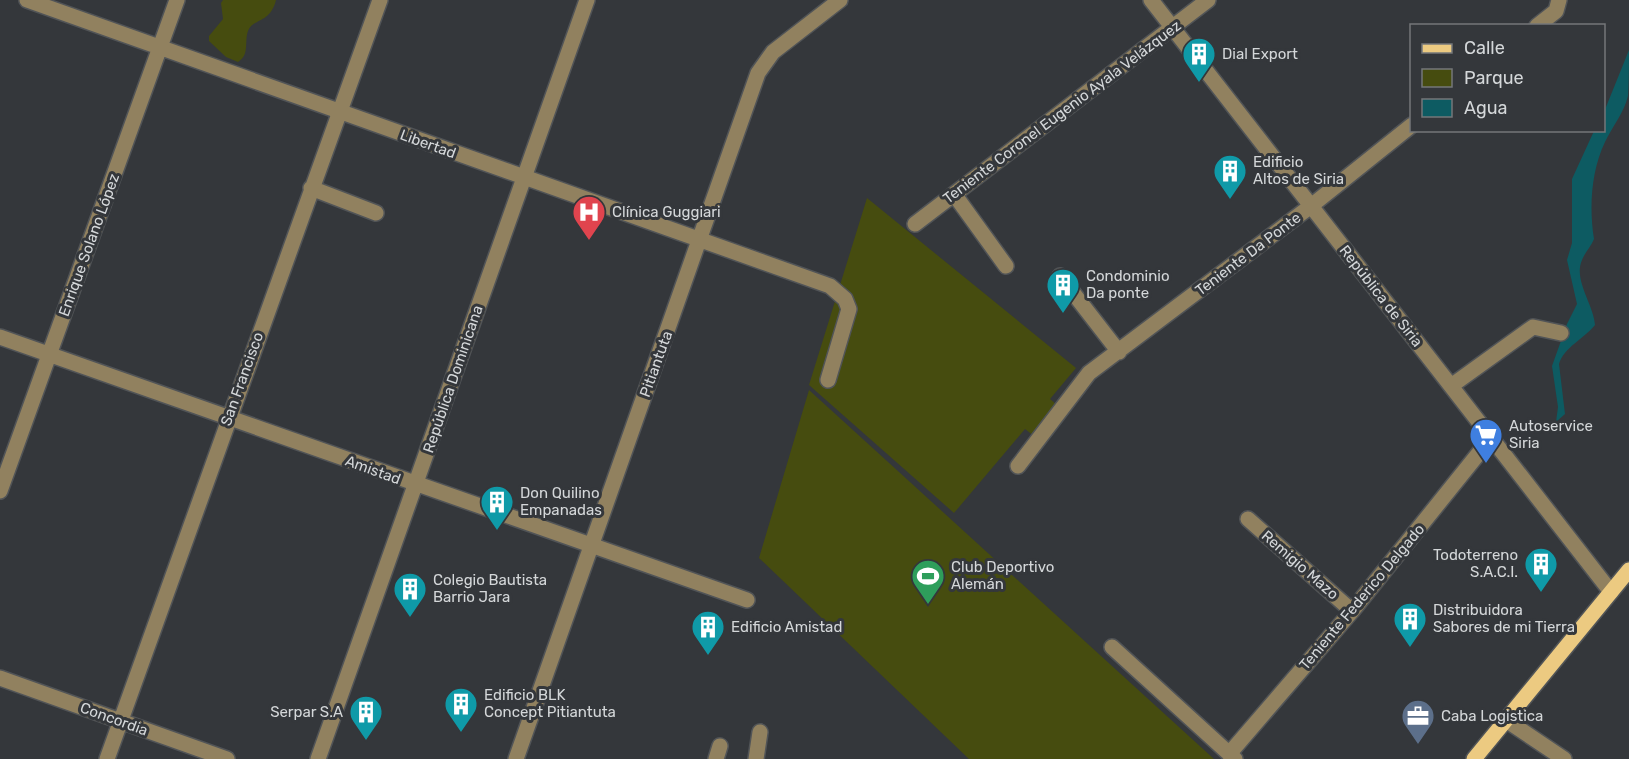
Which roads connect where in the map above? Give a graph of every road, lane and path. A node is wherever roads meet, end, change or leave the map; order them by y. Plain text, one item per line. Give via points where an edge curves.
1 (27, 0) edge
2 (177, 0) edge
3 (380, 0) edge
4 (587, 0) edge
5 (840, 0) edge
6 (1151, 0) edge
7 (1208, 0) edge
8 (1561, 1) edge
9 (1539, 24) edge
10 (1172, 28) junction
11 (160, 47) junction
12 (339, 111) junction
13 (1410, 127) edge
14 (524, 179) junction
15 (311, 188) junction
16 (954, 194) junction
17 (1311, 206) junction
18 (376, 213) dead end
19 (915, 224) dead end
20 (700, 242) junction
21 (1006, 266) dead end
22 (1060, 276) dead end
23 (1561, 333) dead end
24 (0, 337) edge
25 (1119, 352) junction
26 (50, 354) junction
27 (828, 380) dead end
28 (1451, 386) junction
29 (228, 418) junction
30 (1491, 438) junction
31 (1018, 466) dead end
32 (415, 485) junction
33 (0, 490) edge
34 (1248, 519) dead end
35 (591, 548) junction
36 (1629, 570) edge
37 (1611, 592) junction
38 (747, 600) dead end
39 (1352, 611) junction
40 (1112, 647) dead end
41 (0, 678) edge
42 (1506, 720) junction
43 (120, 721) junction
44 (760, 732) dead end
45 (1232, 756) edge
46 (107, 759) edge
47 (228, 759) edge
48 (318, 759) edge
49 (516, 759) edge
50 (756, 759) edge
51 (1474, 759) edge
52 (1564, 759) edge

1 - 11 street, Libertad
2 - 11 street, Enrique Solano López
3 - 12 street, San Francisco
4 - 14 street, República Dominicana
5 - 20 street, Pitiantuta via 773,52 758,73
6 - 10 street, República de Siria
7 - 10 street, Teniente Coronel Eugenio Ayala Velázquez
8 - 9 street
10 - 16 street, Teniente Coronel Eugenio Ayala Velázquez
10 - 17 street, República de Siria
11 - 12 street, Libertad
11 - 26 street, Enrique Solano López
12 - 14 street, Libertad
12 - 15 street, San Francisco
13 - 17 street, Teniente Da Ponte
14 - 20 street, Libertad
14 - 32 street, República Dominicana
15 - 18 street
15 - 29 street, San Francisco
16 - 19 street, Teniente Coronel Eugenio Ayala Velázquez
16 - 21 street
17 - 25 street, Teniente Da Ponte
17 - 28 street, República de Siria
20 - 27 street, Libertad via 831,286 845,299 849,309
20 - 35 street, Pitiantuta
22 - 25 street
23 - 28 street via 1533,327
24 - 26 street, Amistad
25 - 31 street, Teniente Da Ponte via 1083,380
26 - 29 street, Amistad
26 - 33 street, Enrique Solano López
28 - 30 street, República de Siria
29 - 32 street, Amistad
29 - 43 street, San Francisco
30 - 37 street, República de Siria
30 - 39 street, Teniente Federico Delgado
32 - 35 street, Amistad
32 - 48 street, República Dominicana
34 - 39 street, Remigio Mazo
35 - 38 street, Amistad
35 - 49 street, Pitiantuta
36 - 37 main road
37 - 42 main road
39 - 45 street, Teniente Federico Delgado
40 - 45 street
41 - 43 street, Concordia
42 - 51 main road
42 - 52 street
43 - 46 street, San Francisco
43 - 47 street, Concordia
44 - 50 street

